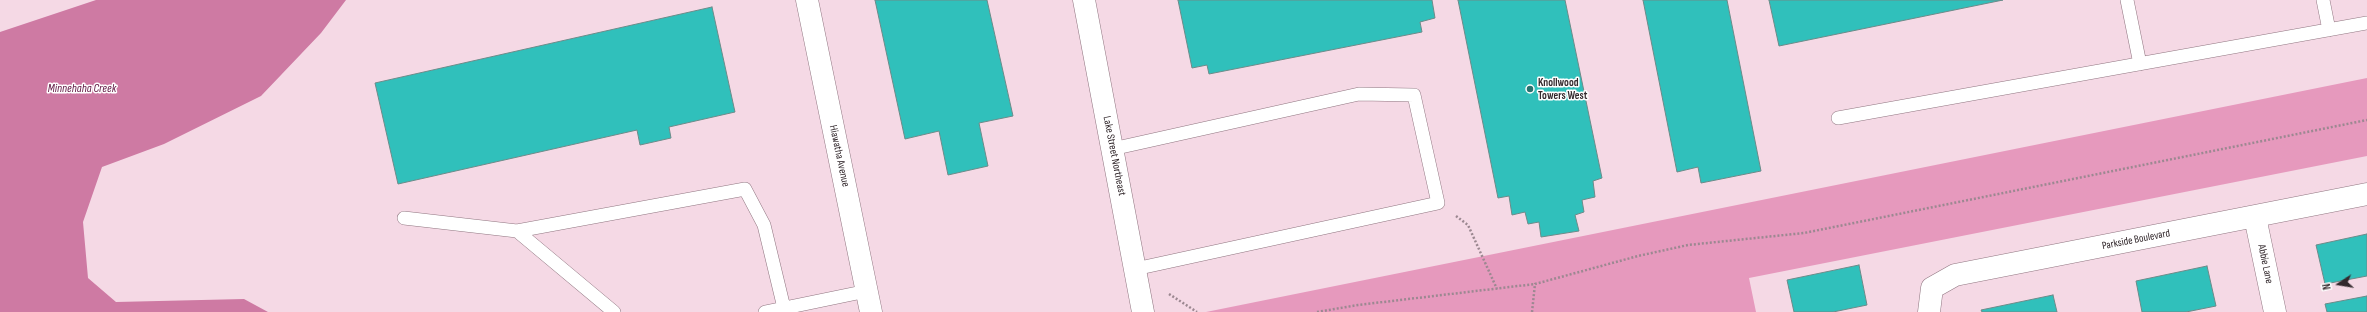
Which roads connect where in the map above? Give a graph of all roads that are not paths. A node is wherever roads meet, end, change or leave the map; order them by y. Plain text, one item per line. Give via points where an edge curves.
1 (807, 0) edge
2 (1084, 0) edge
3 (2127, 0) edge
4 (2322, 0) edge
5 (2367, 23) edge
6 (2329, 30) junction
7 (2140, 64) junction
8 (1838, 118) dead end
9 (1112, 149) junction
10 (2367, 194) edge
11 (2255, 217) junction
12 (404, 218) dead end
13 (516, 231) junction
14 (1135, 269) junction
15 (869, 302) edge
16 (784, 308) junction
17 (614, 312) edge
18 (765, 312) edge
19 (1144, 312) edge
20 (1929, 312) edge
21 (2275, 312) edge

1 - 15 street, Hiawatha Avenue
2 - 9 street, Lake Street Northeast
3 - 7 lane
4 - 6 lane
5 - 6 lane
6 - 7 lane
7 - 8 lane
9 - 14 street, Lake Street Northeast
9 - 14 lane via 1359,94 1414,95 1438,203
10 - 11 street, Parkside Boulevard
11 - 20 street, Parkside Boulevard via 1954,275 1932,288
11 - 21 street, Abbie Lane
12 - 13 lane
13 - 16 lane via 745,189 764,225
13 - 17 lane
14 - 19 street, Lake Street Northeast
15 - 16 lane
16 - 18 lane

